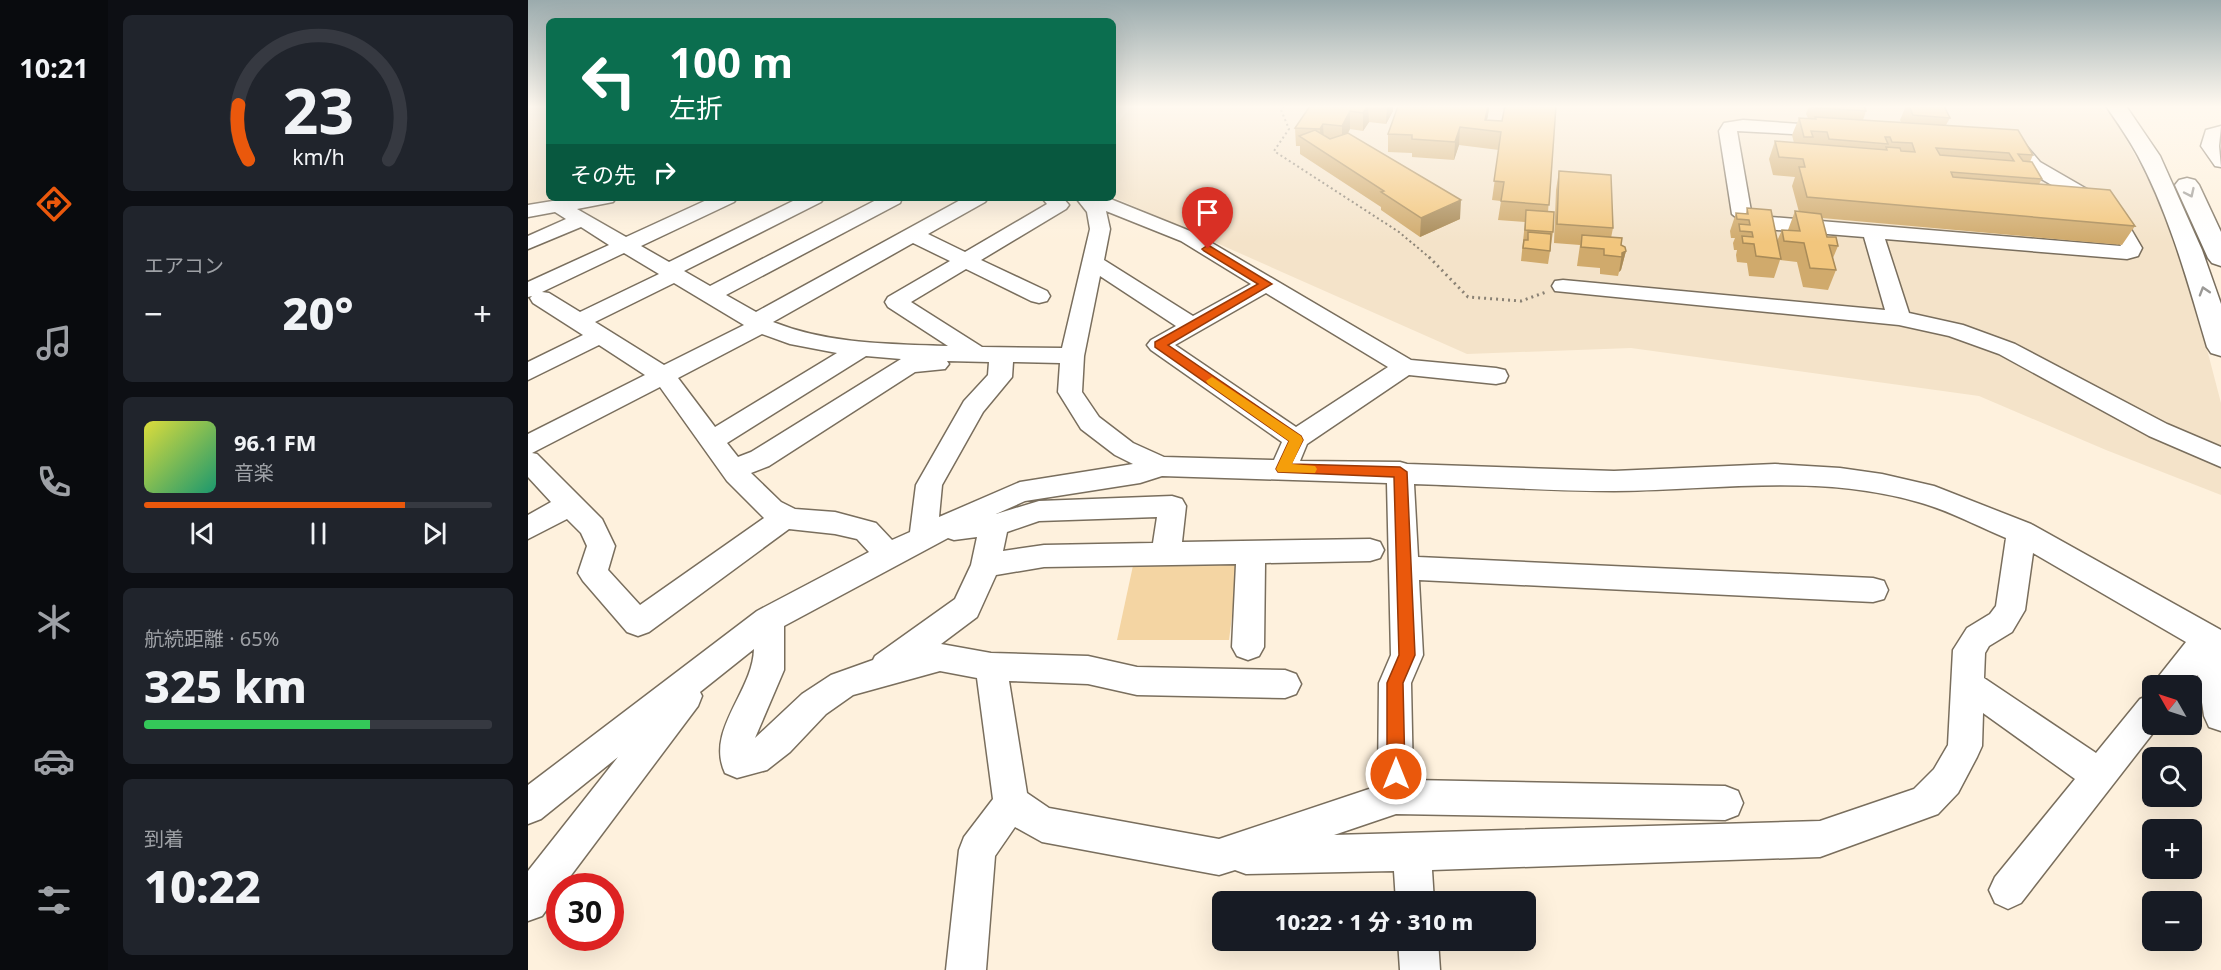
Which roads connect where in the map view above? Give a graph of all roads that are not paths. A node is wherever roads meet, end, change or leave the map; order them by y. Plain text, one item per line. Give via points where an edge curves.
1 (1732, 151) edge
2 (2021, 151) edge
3 (2146, 151) edge
4 (2170, 151) edge
5 (591, 201) edge
6 (720, 201) edge
7 (808, 201) edge
8 (956, 201) edge
9 (1055, 201) edge
10 (1089, 201) edge
11 (1098, 201) edge
12 (560, 207) junction
13 (911, 207) edge
14 (528, 211) edge
15 (581, 219) junction
16 (1873, 232) junction
17 (913, 235) junction
18 (528, 243) edge
19 (625, 245) junction
20 (2221, 258) edge
21 (966, 260) junction
22 (1093, 262) junction
23 (673, 272) junction
24 (1266, 284) junction
25 (1563, 286) road end
26 (534, 294) edge
27 (710, 295) junction
28 (1039, 296) dead end
29 (1899, 318) junction
30 (580, 321) junction
31 (758, 324) junction
32 (1192, 326) junction
33 (600, 335) junction
34 (2221, 347) edge
35 (861, 349) junction
36 (990, 354) junction
37 (1072, 356) junction
38 (1405, 367) junction
39 (528, 372) edge
40 (664, 376) junction
41 (1496, 376) dead end
42 (1296, 440) junction
43 (711, 441) junction
44 (528, 445) edge
45 (2217, 456) edge
46 (528, 460) edge
47 (1161, 466) junction
48 (1283, 469) junction
49 (733, 470) junction
50 (1400, 472) junction
51 (570, 504) junction
52 (786, 517) junction
53 (993, 525) junction
54 (528, 528) edge
55 (2021, 532) junction
56 (929, 534) junction
57 (1370, 550) dead end
58 (1251, 552) junction
59 (1166, 554) junction
60 (889, 555) junction
61 (986, 565) junction
62 (1404, 568) junction
63 (1873, 590) dead end
64 (768, 620) junction
65 (2214, 642) edge
66 (1248, 647) dead end
67 (709, 667) junction
68 (991, 667) junction
69 (876, 673) junction
70 (2181, 675) edge
71 (1285, 684) dead end
72 (1967, 684) junction
73 (2221, 716) edge
74 (2142, 722) edge
75 (2100, 776) junction
76 (1396, 797) junction
77 (1011, 803) junction
78 (1725, 803) dead end
79 (528, 807) edge
80 (1412, 852) junction
81 (1219, 857) junction
82 (2008, 890) dead end
83 (1414, 891) edge
84 (528, 902) edge
85 (1419, 951) edge
86 (966, 970) edge
87 (1420, 970) edge

1 - 16 street via 1743,214 1754,222
2 - 16 street via 2033,166 2111,211 2131,252
34 -> 3 highway via 2181,225
4 -> 20 highway
5 - 12 street
6 - 19 street
7 - 23 street
8 - 13 street
9 - 21 street via 1059,205
10 - 22 street via 1099,216 1100,229
11 - 24 street via 1188,237
12 - 14 street
12 - 15 street
13 - 17 street
13 - 27 street
15 - 18 street
15 - 19 street
16 - 29 street
17 - 21 street
17 - 31 street
19 - 23 street
19 - 26 street
21 - 28 street
21 - 36 street via 896,302
22 - 32 street
22 - 37 street
23 - 27 street
23 - 30 street
24 - 32 street
24 - 38 street
25 - 29 street
26 - 30 street
27 - 31 street
29 - 45 street via 1955,330 2007,349 2158,430
30 - 33 street
31 - 35 street via 807,341
31 - 40 street
32 - 42 street via 1159,345
33 - 39 street
33 - 40 street
35 - 36 street
35 - 43 street
36 - 37 street
36 - 49 street via 959,364 910,364 760,459
36 - 56 street via 1000,377 973,407 929,484
37 - 47 street via 1070,392 1090,423 1124,449
38 - 41 street
38 - 42 street
40 - 43 street
40 - 44 street
42 - 48 street
43 - 49 street
46 - 51 street
47 - 48 street
47 - 56 street via 1140,473 1020,492
48 - 50 street
49 - 52 street via 771,509
50 - 55 street via 1614,481 1775,474 1840,478 1924,493
50 - 62 street
51 - 52 street via 592,526 601,546 593,573 638,623
51 - 54 street
52 - 60 street via 866,531
53 - 56 street
53 - 59 street via 1039,511 1172,506
53 - 61 street
55 - 65 street
55 - 72 street via 2010,610 2001,623 1978,637 1970,650
56 - 60 street
57 - 58 street
58 - 59 street
58 - 66 street
59 - 61 street via 1044,556
60 - 64 street
61 - 69 street via 966,608
62 - 63 street
62 - 76 street via 1407,655 1395,683
64 - 67 street
64 - 69 street via 767,674 742,723 735,747 737,762 755,759 814,704 842,685
65 - 70 street
65 - 73 street
67 - 79 street
67 - 84 street
68 - 69 street via 940,657
68 - 71 street via 1088,670 1137,681
68 - 77 street
72 - 75 street
72 - 80 street via 1965,746 1946,781 1925,802 1820,839
74 - 75 street
75 - 82 street
76 - 78 street
76 - 81 street
77 - 81 street via 1042,824
77 - 86 street via 977,850
80 - 81 street
80 - 83 street
85 - 87 street

